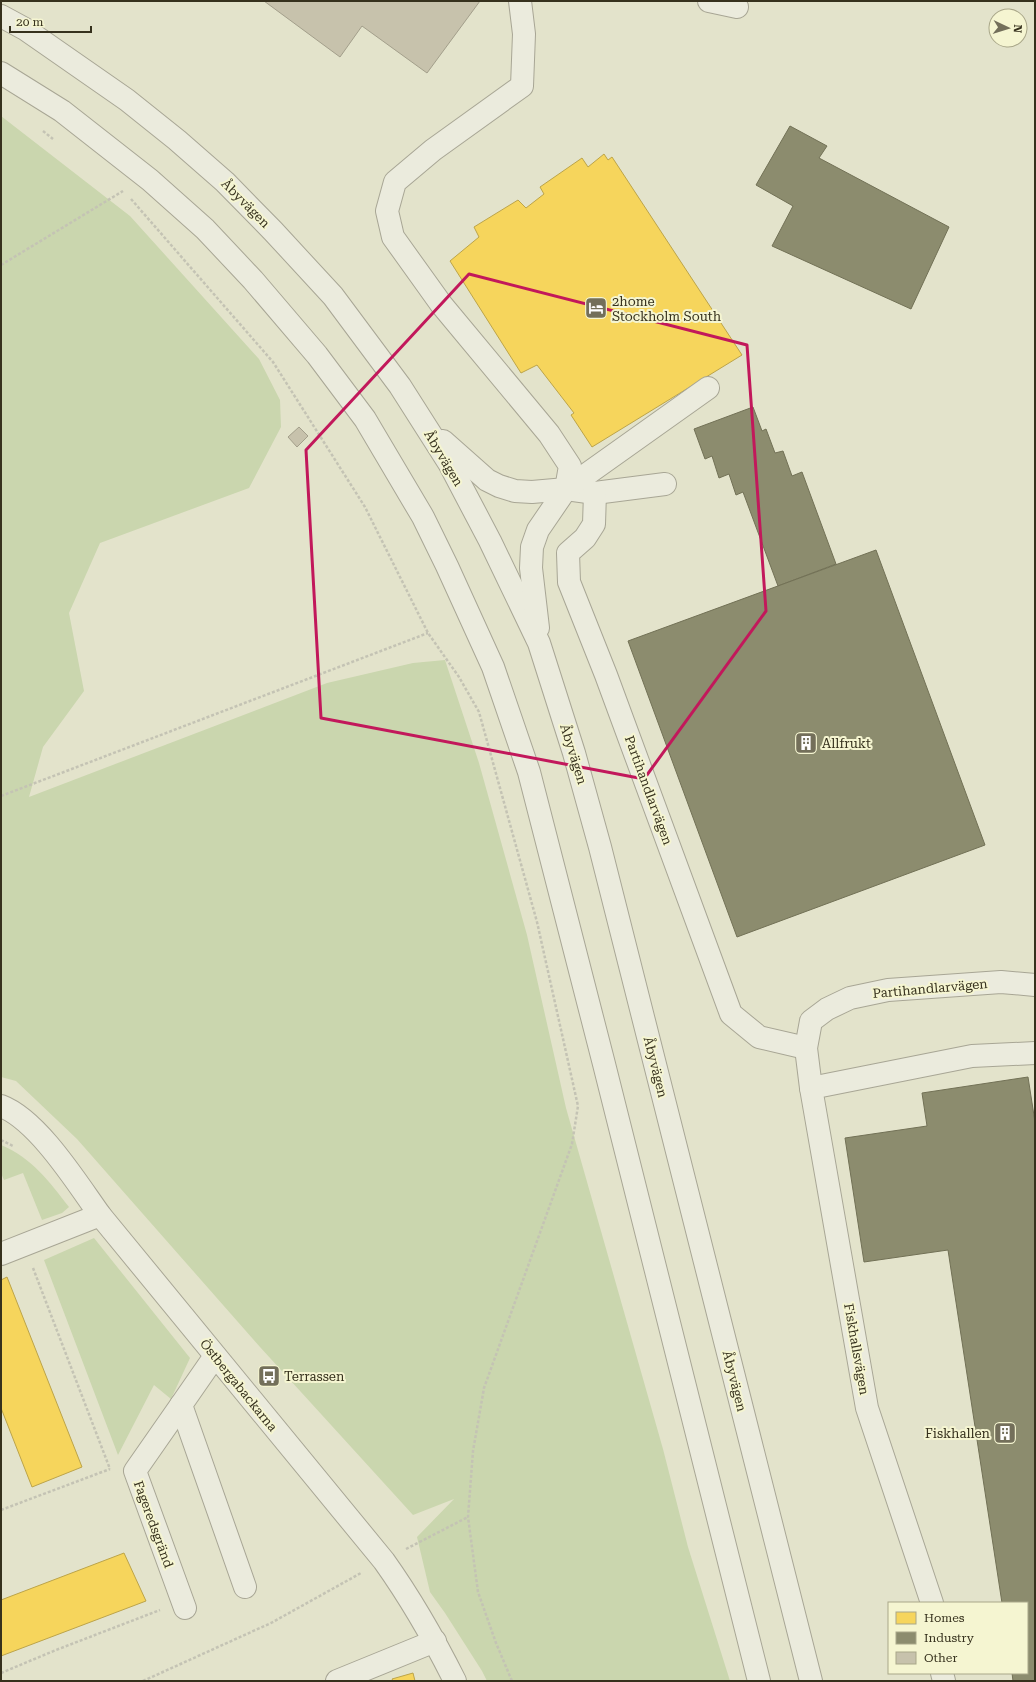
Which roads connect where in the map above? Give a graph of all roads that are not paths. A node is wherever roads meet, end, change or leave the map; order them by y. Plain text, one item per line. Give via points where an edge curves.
1 (520, 1) edge
2 (709, 1) edge
3 (737, 7) dead end
4 (1, 16) edge
5 (1, 74) edge
6 (708, 388) dead end
7 (425, 426) junction
8 (665, 484) dead end
9 (566, 489) junction
10 (595, 493) junction
11 (539, 643) junction
12 (1035, 984) edge
13 (806, 1048) junction
14 (1035, 1052) edge
15 (810, 1088) junction
16 (1, 1106) edge
17 (100, 1215) junction
18 (9, 1251) edge
19 (215, 1356) junction
20 (180, 1405) junction
21 (245, 1587) dead end
22 (932, 1602) edge
23 (185, 1608) dead end
24 (435, 1641) junction
25 (337, 1681) edge
26 (455, 1681) edge
27 (759, 1681) edge
28 (811, 1681) edge

1 - 9 street via 524,34 522,86 434,150 395,182 387,210 393,237 441,304 549,434 570,466
2 - 3 street
4 - 7 street, Åbyvägen via 25,29 127,100 225,182 333,296 400,386
5 - 27 street via 62,111 150,180 205,229 253,280 317,355 365,420 423,517 447,566 493,667 529,772
6 - 9 street
7 - 9 street via 487,480 499,486 515,491 532,492
7 - 11 street, Åbyvägen via 449,463 490,541
8 - 10 street
9 - 10 street
9 - 11 street via 538,530 532,547 531,568
10 - 13 street, Partihandlarvägen via 594,524 585,538 568,553 569,582 732,1014 759,1037
11 - 28 street, Åbyvägen via 574,753 600,847
12 - 13 street, Partihandlarvägen via 1001,982 896,989 850,998 827,1009 811,1021
13 - 15 street, Partihandlarvägen
14 - 15 street via 972,1056
15 - 22 street, Fiskhallsvägen via 867,1408
16 - 17 street, Östbergabackarna via 26,1123 60,1158
17 - 18 street
17 - 19 street, Östbergabackarna
19 - 20 street, Fageredsgränd
19 - 24 street, Östbergabackarna via 384,1561
20 - 21 street
20 - 23 street, Fageredsgränd via 135,1471
24 - 25 street
24 - 26 street, Östbergabackarna

